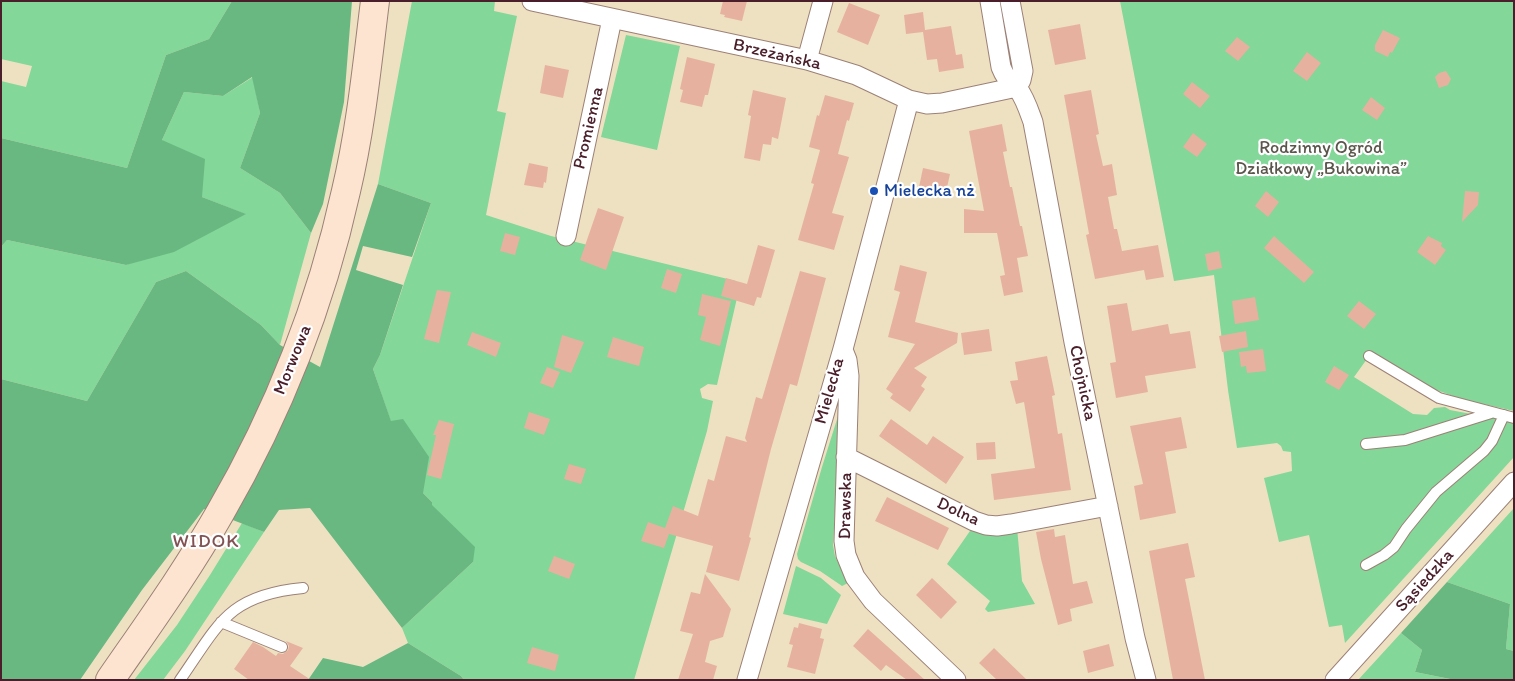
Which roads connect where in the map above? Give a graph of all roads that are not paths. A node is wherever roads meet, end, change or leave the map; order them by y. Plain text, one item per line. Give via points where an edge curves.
1 (375, 1) edge
2 (532, 1) edge
3 (823, 1) edge
4 (990, 1) edge
5 (1010, 1) edge
6 (583, 6) edge
7 (612, 19) junction
8 (807, 60) junction
9 (1017, 87) junction
10 (909, 100) junction
11 (566, 236) dead end
12 (842, 349) junction
13 (1369, 356) dead end
14 (1492, 413) junction
15 (1509, 417) edge
16 (1366, 444) dead end
17 (846, 457) junction
18 (1514, 482) edge
19 (1108, 506) junction
20 (1366, 565) dead end
21 (302, 588) dead end
22 (224, 619) junction
23 (282, 647) dead end
24 (110, 680) edge
25 (180, 680) edge
26 (747, 680) edge
27 (956, 680) edge
28 (1146, 680) edge
29 (1335, 680) edge

1 - 24 main road, Morwowa via 362,109 347,190 301,343 261,435 225,505
2 - 6 street, Brzeżańska
3 - 8 street
4 - 9 street, Chojnicka via 1001,67 1009,82
5 - 9 street via 1023,71
6 - 7 street, Brzeżańska
7 - 8 street, Brzeżańska
7 - 11 street, Promienna
8 - 10 street, Brzeżańska via 856,75
9 - 10 street, Brzeżańska via 942,103
9 - 19 street, Chojnicka via 1033,122
10 - 12 street, Mielecka
12 - 17 street, Drawska via 849,376
12 - 26 street, Mielecka
13 - 14 lane via 1439,398
14 - 15 lane
14 - 16 lane via 1405,440
15 - 20 lane via 1484,451 1436,492 1394,547
17 - 19 street, Dolna via 986,525 1011,524
17 - 27 street, Drawska via 844,541 855,577 873,601
18 - 29 street, Sąsiedzka
19 - 28 street, Chojnicka
21 - 22 lane via 255,598
22 - 23 lane
22 - 25 lane

